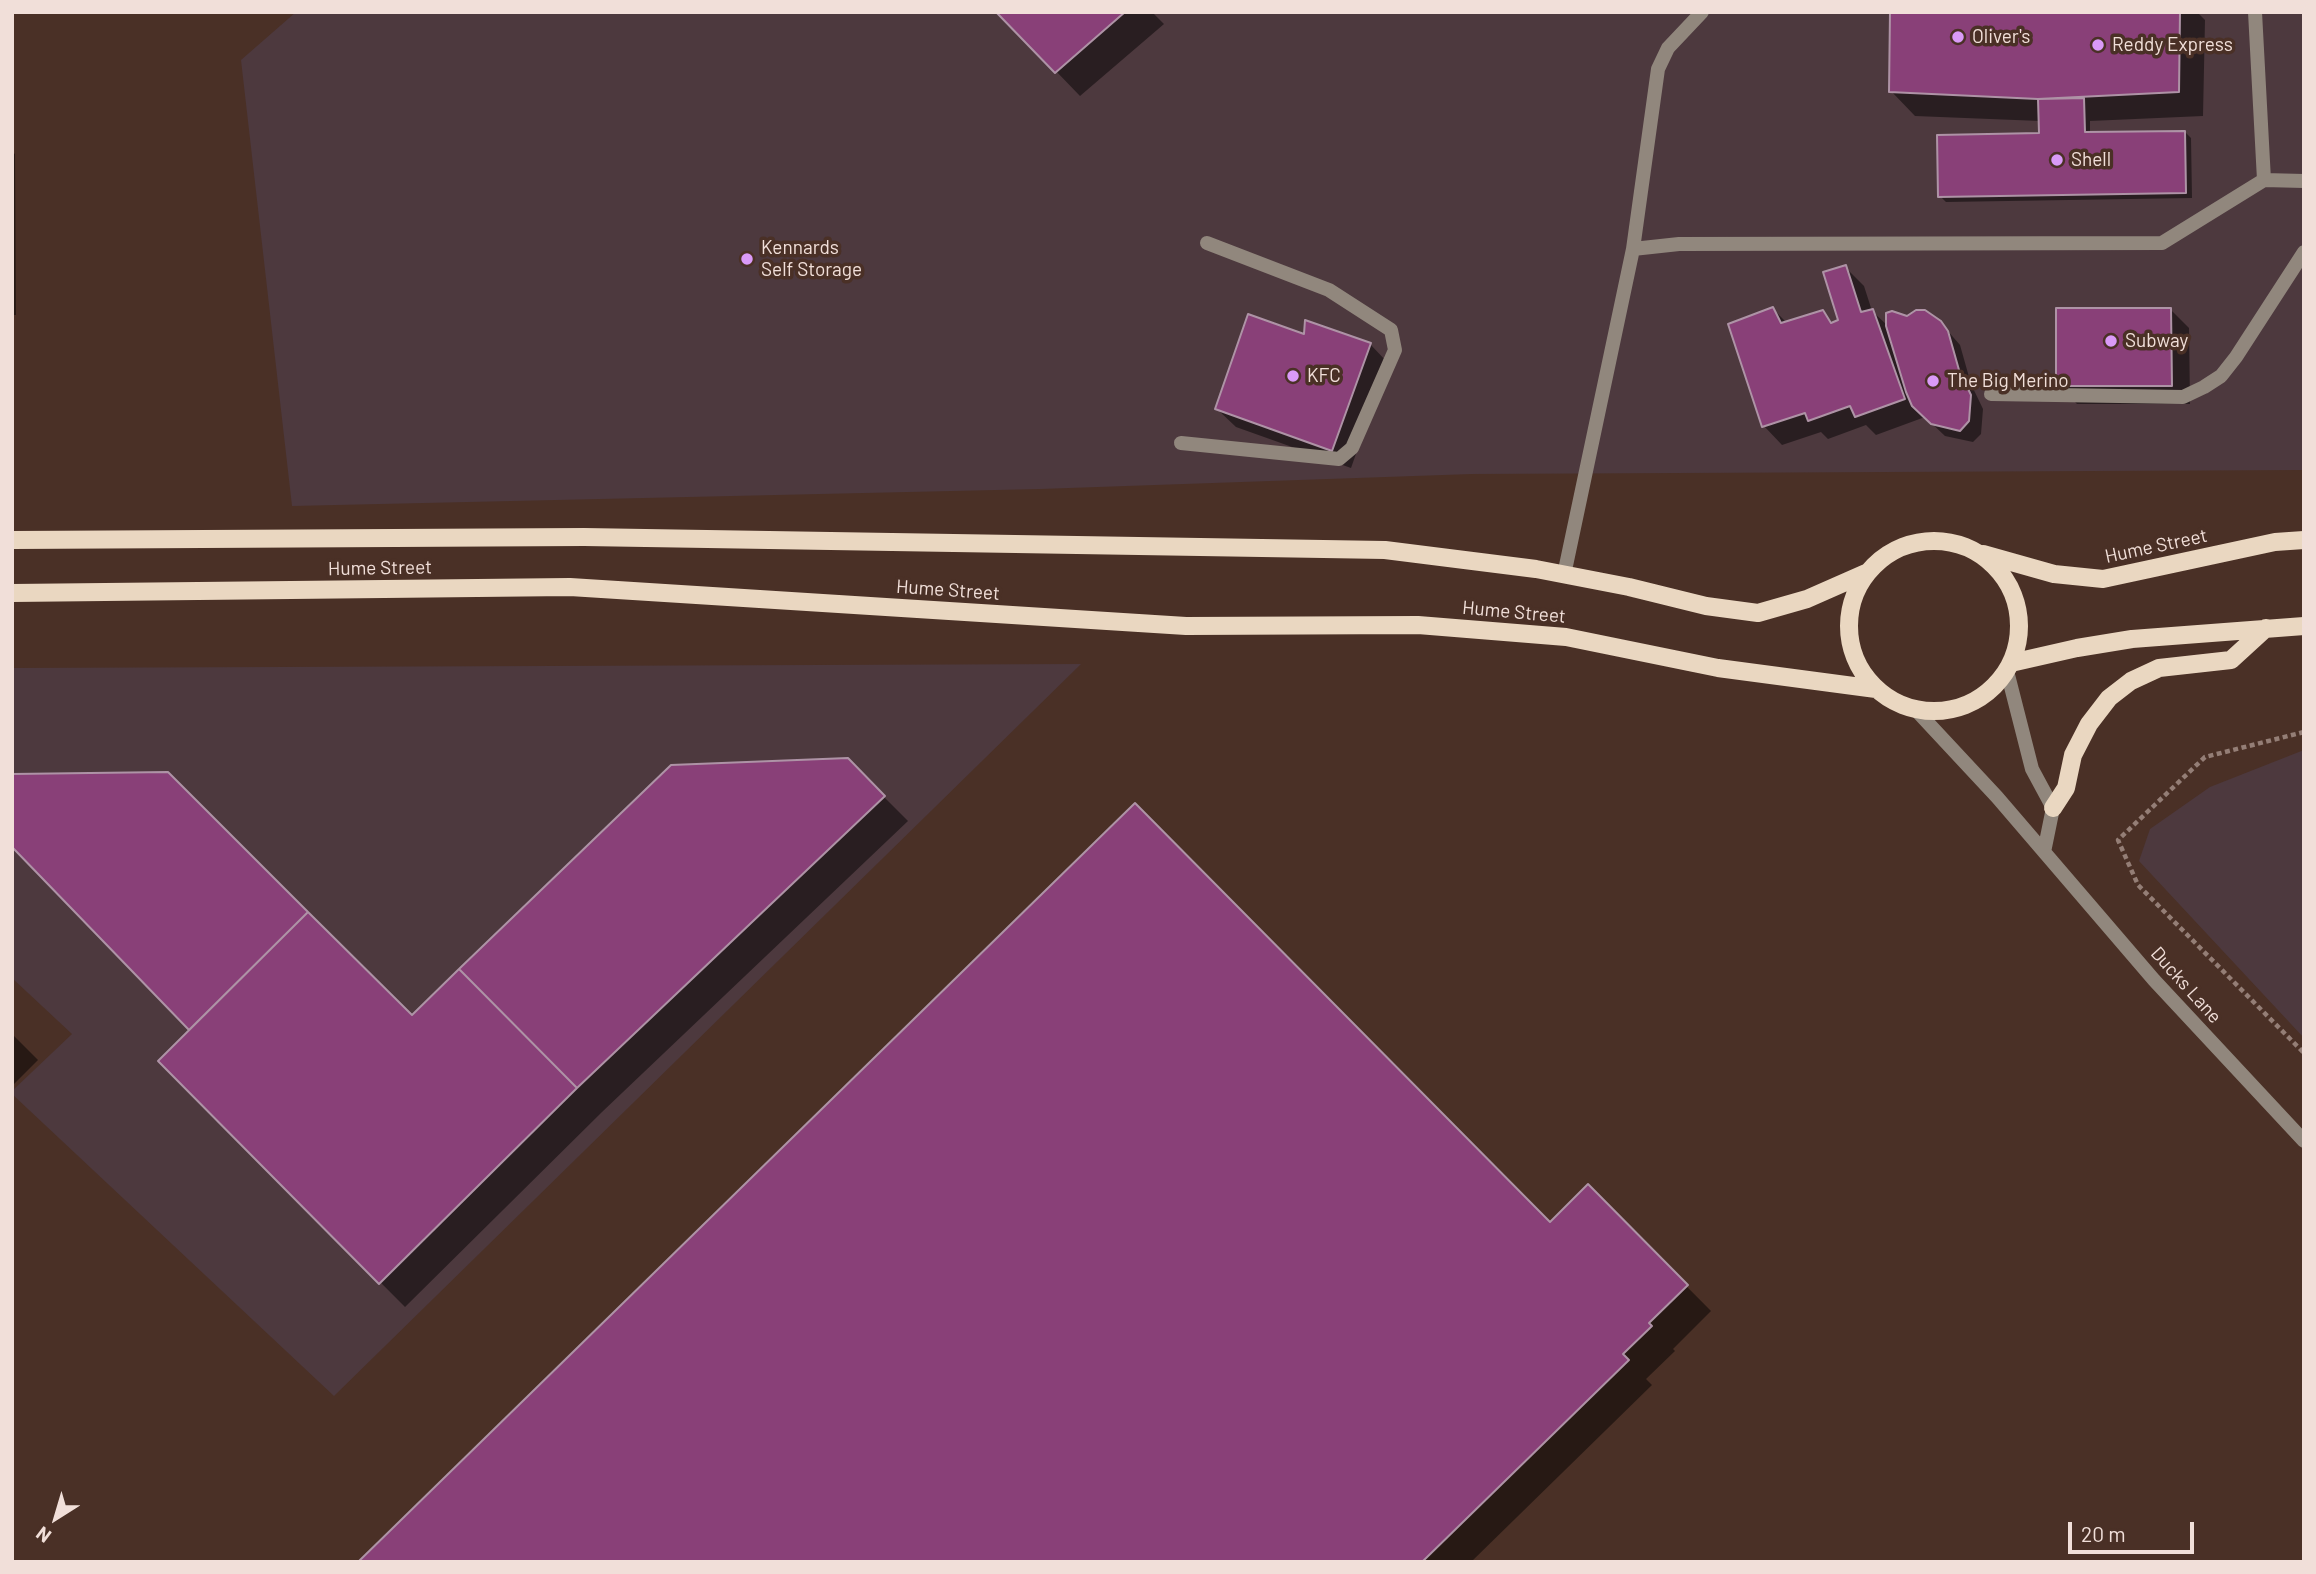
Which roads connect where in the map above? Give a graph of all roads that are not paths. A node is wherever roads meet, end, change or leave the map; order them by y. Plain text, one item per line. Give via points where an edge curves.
1 (1702, 12) edge
2 (2255, 12) edge
3 (2264, 180) junction
4 (2304, 181) edge
5 (1207, 243) dead end
6 (1633, 249) junction
7 (2304, 252) edge
8 (1991, 394) dead end
9 (1181, 443) dead end
10 (12, 540) edge
11 (2304, 540) edge
12 (1976, 552) junction
13 (1866, 573) junction
14 (1564, 575) junction
15 (12, 593) edge
16 (2304, 626) edge
17 (2266, 628) junction
18 (2009, 667) junction
19 (1876, 690) junction
20 (1915, 709) junction
21 (2053, 808) junction
22 (2044, 852) junction
23 (2304, 1140) edge

1 - 6 street via 1668,48 1658,69
2 - 3 street
3 - 4 street
3 - 6 street via 2162,243 1693,244
5 - 9 street via 1329,290 1391,330 1395,350 1352,449 1339,459
6 - 14 street
7 - 8 street via 2221,376 2182,397
10 - 14 main road, Hume Street via 584,537 1385,550
11 - 12 main road, Hume Street via 2275,542 2103,579 2054,574
12 - 13 main road via 1947,542 1917,542 1889,553
12 - 18 main road via 2008,584 2017,605 2020,628
13 - 14 main road, Hume Street via 1807,599 1758,613
13 - 19 main road via 1853,595 1848,620 1850,646
15 - 19 main road, Hume Street via 570,587 1186,626 1418,625 1566,637 1718,668
16 - 17 main road
17 - 18 main road via 2132,639
17 - 21 main road via 2231,660 2159,667 2109,698 2073,755 2066,788
18 - 20 main road via 1990,691 1967,705 1942,711
18 - 21 street via 2032,769
19 - 20 main road
20 - 22 street, Ducks Lane
21 - 22 street
22 - 23 street, Ducks Lane via 2154,981

